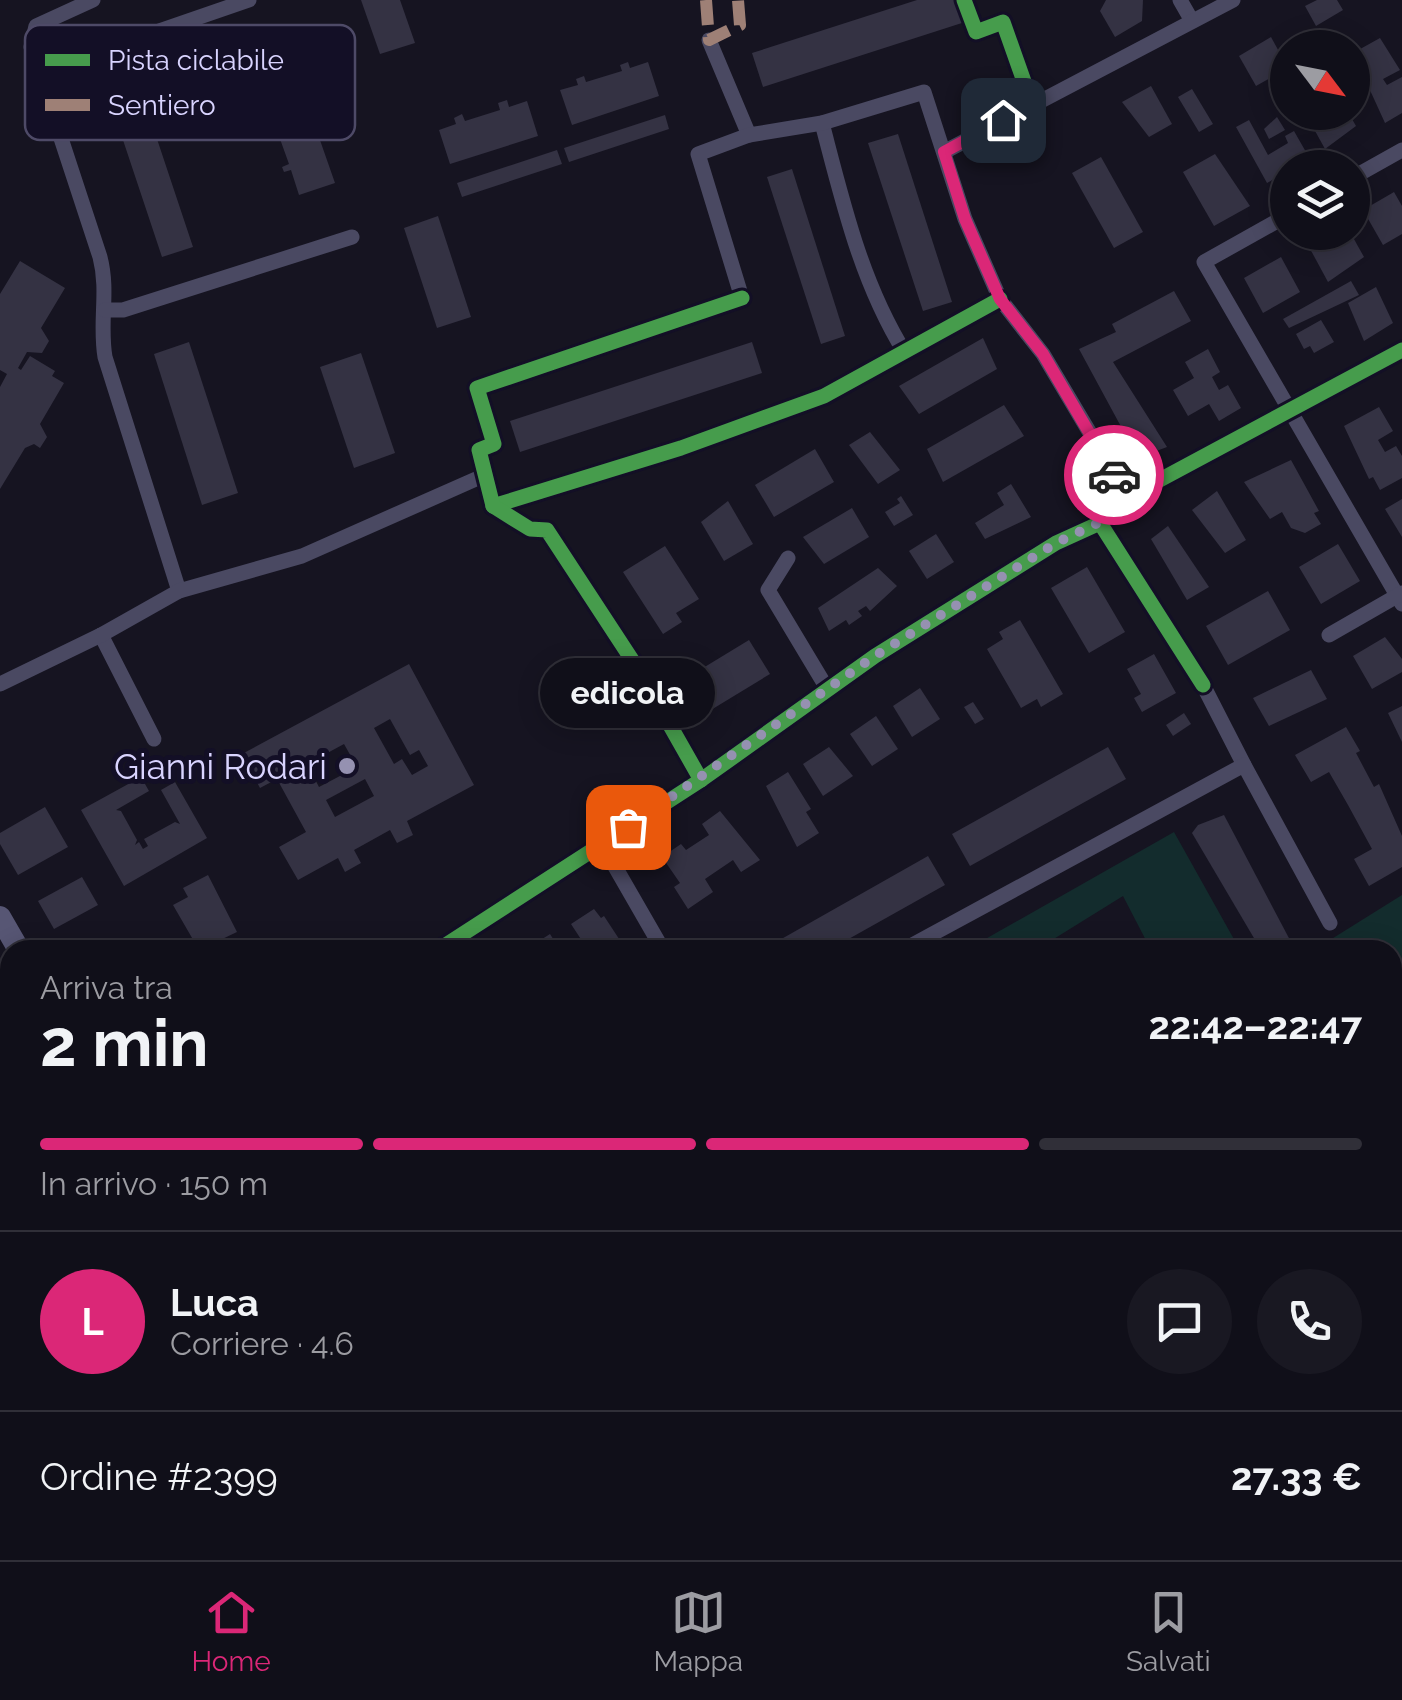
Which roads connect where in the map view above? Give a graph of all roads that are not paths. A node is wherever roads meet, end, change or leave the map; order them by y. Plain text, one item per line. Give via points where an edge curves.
1 (93, 0) edge
2 (249, 0) edge
3 (1180, 0) edge
4 (1233, 0) edge
5 (1192, 21) junction
6 (42, 25) edge
7 (176, 25) edge
8 (709, 40) dead end
9 (822, 123) junction
10 (749, 135) junction
11 (62, 140) edge
12 (1402, 150) edge
13 (944, 152) junction
14 (1370, 168) edge
15 (1270, 225) edge
16 (352, 236) dead end
17 (742, 298) dead end
18 (105, 310) junction
19 (1402, 350) edge
20 (905, 353) dead end
21 (1290, 414) junction
22 (485, 475) dead end
23 (1128, 498) junction
24 (788, 558) dead end
25 (179, 590) junction
26 (1400, 598) edge
27 (1329, 634) dead end
28 (101, 636) junction
29 (0, 684) edge
30 (1203, 685) dead end
31 (828, 690) junction
32 (154, 738) dead end
33 (1244, 764) junction
34 (602, 844) junction
35 (0, 917) edge
36 (1330, 923) dead end
37 (13, 940) edge
38 (453, 940) edge
39 (657, 940) edge
40 (920, 940) edge

1 - 6 street
2 - 7 street
3 - 5 street
4 - 5 street
5 - 13 street
8 - 10 street
9 - 10 street
9 - 13 street via 924,92
9 - 20 street via 877,308
10 - 17 street via 698,154
11 - 18 street via 103,271
12 - 14 street
13 - 23 street via 1000,299 1043,354
15 - 21 street via 1204,262
16 - 18 street via 123,310
18 - 25 street via 105,357
19 - 21 street
21 - 23 street
21 - 26 street
22 - 25 street via 302,556
23 - 31 street via 1100,522 1056,543
24 - 31 street via 768,590
25 - 28 street
26 - 27 street
28 - 29 street
28 - 32 street
30 - 33 street
31 - 34 street
33 - 36 street
33 - 40 street
34 - 38 street
34 - 39 street
35 - 37 main road

